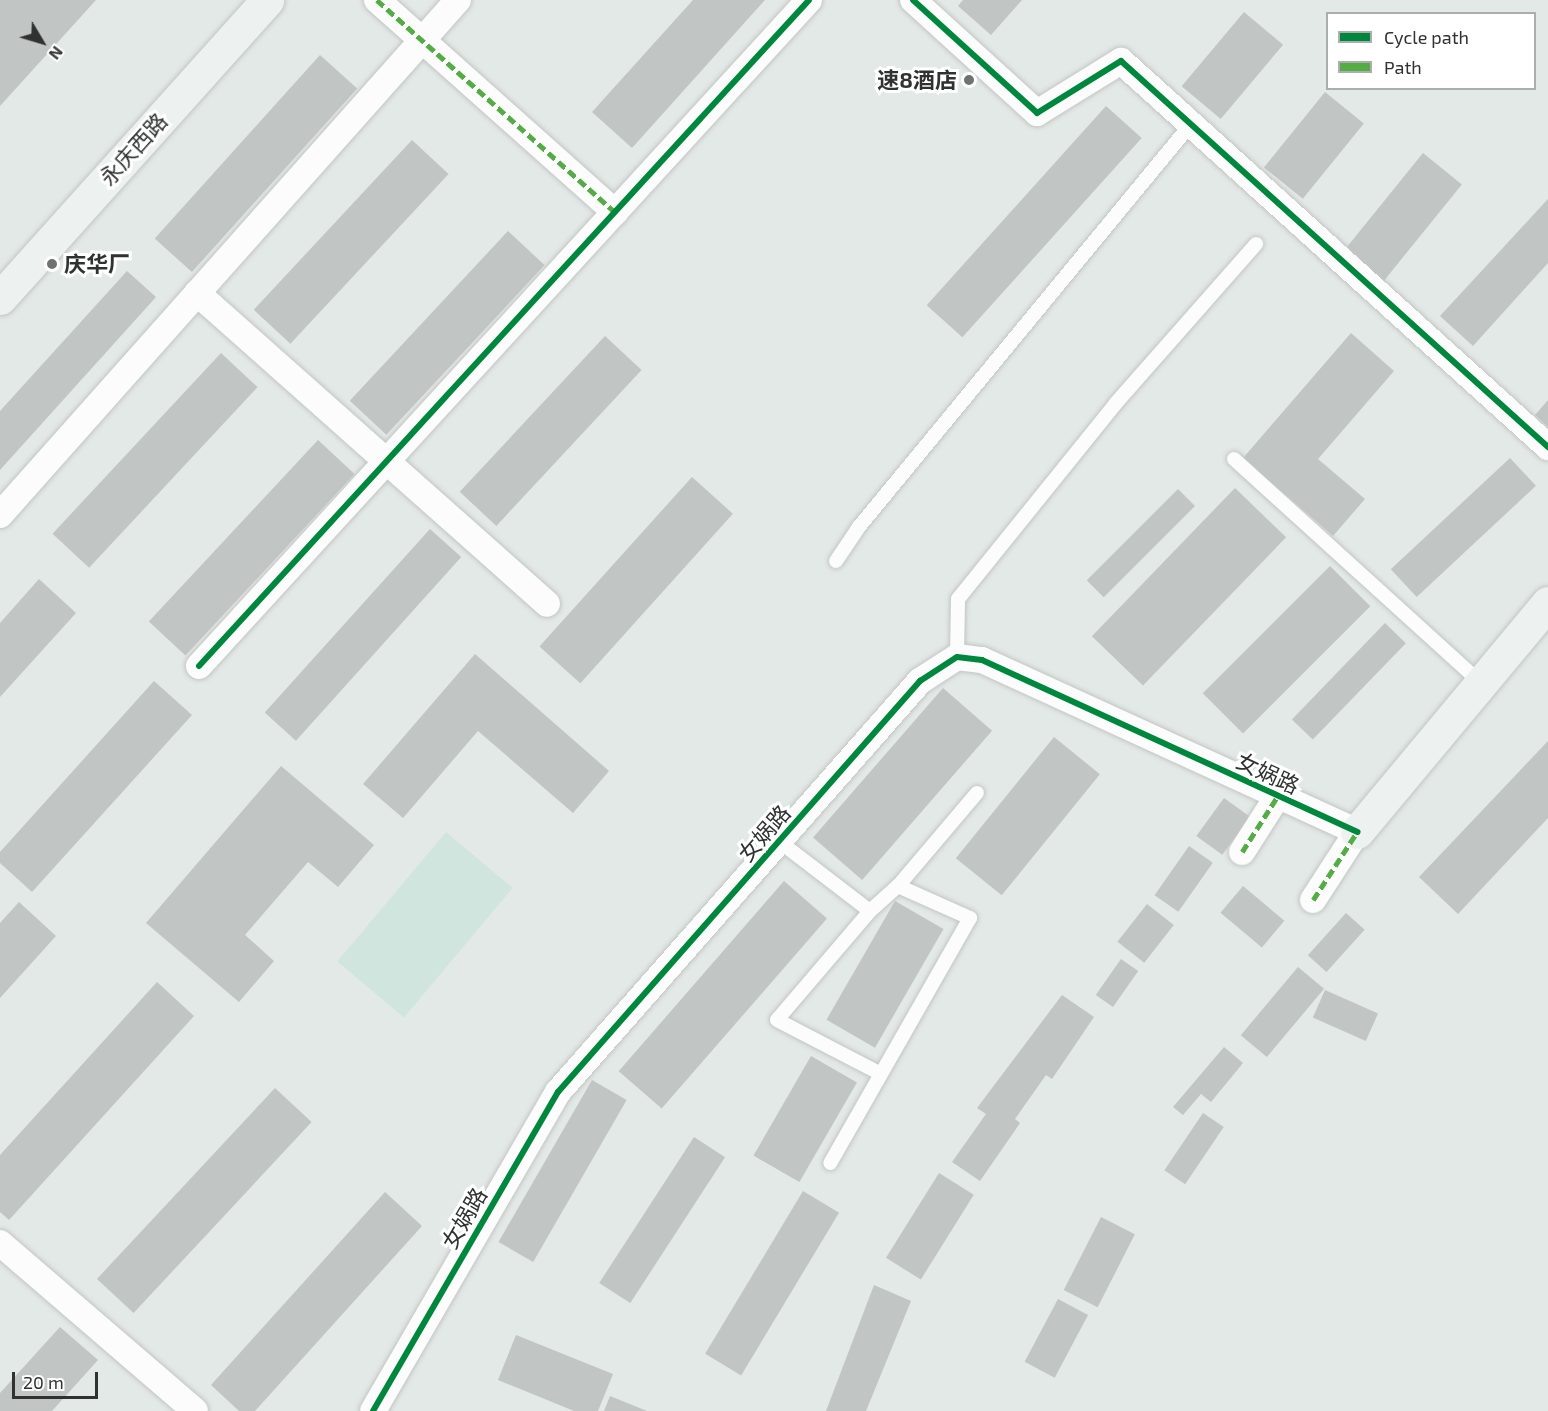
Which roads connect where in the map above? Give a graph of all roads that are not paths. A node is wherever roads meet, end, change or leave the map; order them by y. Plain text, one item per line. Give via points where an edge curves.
1 (267, 0) edge
2 (377, 0) edge
3 (458, 0) edge
4 (809, 0) edge
5 (913, 0) edge
6 (422, 40) junction
7 (1191, 124) junction
8 (615, 212) junction
9 (1256, 244) dead end
10 (197, 293) junction
11 (0, 298) edge
12 (1548, 447) edge
13 (1234, 459) dead end
14 (387, 461) junction
15 (0, 515) edge
16 (836, 561) dead end
17 (1548, 603) edge
18 (547, 604) dead end
19 (957, 657) junction
20 (199, 666) dead end
21 (1481, 683) junction
22 (977, 793) dead end
23 (1277, 797) junction
24 (1357, 832) junction
25 (780, 842) junction
26 (1242, 852) dead end
27 (898, 886) junction
28 (1313, 900) dead end
29 (870, 911) junction
30 (881, 1074) junction
31 (830, 1163) dead end
32 (0, 1243) edge
33 (195, 1411) edge
34 (373, 1411) edge

1 - 11 street, 永庆西路
2 - 6 street
3 - 6 street
4 - 8 street
5 - 7 street via 1037,113 1121,61
6 - 8 street
6 - 10 street
7 - 12 street
7 - 16 lane via 858,528
8 - 14 street
9 - 19 lane via 1116,403 958,599
10 - 14 street
10 - 15 street
13 - 21 lane
14 - 18 street
14 - 20 street
17 - 21 street
19 - 23 street, 女娲路 via 982,660
19 - 25 street, 女娲路 via 920,681
21 - 24 street
22 - 27 lane
23 - 24 street, 女娲路
23 - 26 street
24 - 28 street
25 - 29 lane
25 - 34 street, 女娲路 via 558,1092
27 - 29 lane
27 - 30 lane via 970,918
29 - 30 lane via 777,1020
30 - 31 lane
32 - 33 street

